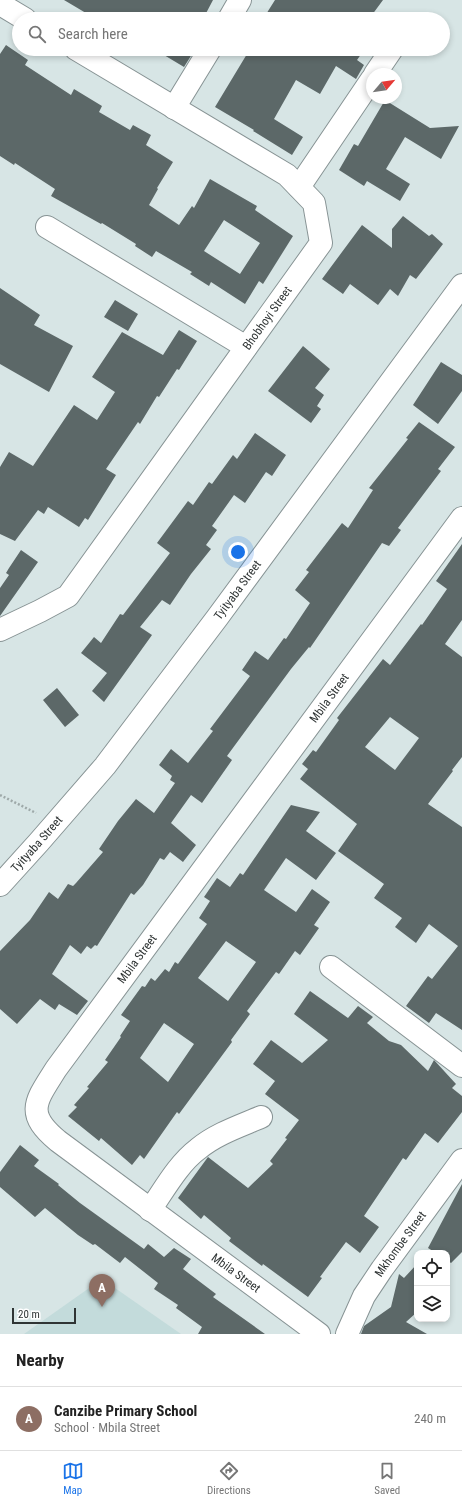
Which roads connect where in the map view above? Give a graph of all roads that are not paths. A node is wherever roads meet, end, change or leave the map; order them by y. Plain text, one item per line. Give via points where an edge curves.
1 (240, 0) edge
2 (0, 4) edge
3 (13, 12) edge
4 (233, 12) edge
5 (88, 56) edge
6 (206, 56) edge
7 (387, 56) edge
8 (379, 68) edge
9 (366, 87) edge
10 (174, 108) junction
11 (299, 187) junction
12 (47, 226) dead end
13 (462, 285) edge
14 (246, 347) junction
15 (462, 518) edge
16 (0, 630) edge
17 (0, 885) edge
18 (331, 967) dead end
19 (462, 1066) edge
20 (261, 1117) dead end
21 (462, 1160) edge
22 (150, 1210) junction
23 (319, 1334) edge
24 (347, 1334) edge

1 - 4 street
2 - 3 street
5 - 10 street, Bhobhoyi Street
6 - 10 street
7 - 8 street
9 - 11 street
10 - 11 street, Bhobhoyi Street via 287,175
11 - 14 street, Bhobhoyi Street via 314,203 321,242
12 - 14 street
13 - 17 street, Tyityaba Street via 105,766
14 - 16 street, Bhobhoyi Street via 68,596
15 - 22 street, Mbila Street via 56,1069 39,1097 37,1119 44,1130
18 - 19 street
20 - 22 street via 228,1130 197,1149
21 - 24 street, Mkhombe Street via 364,1296
22 - 23 street, Mbila Street

